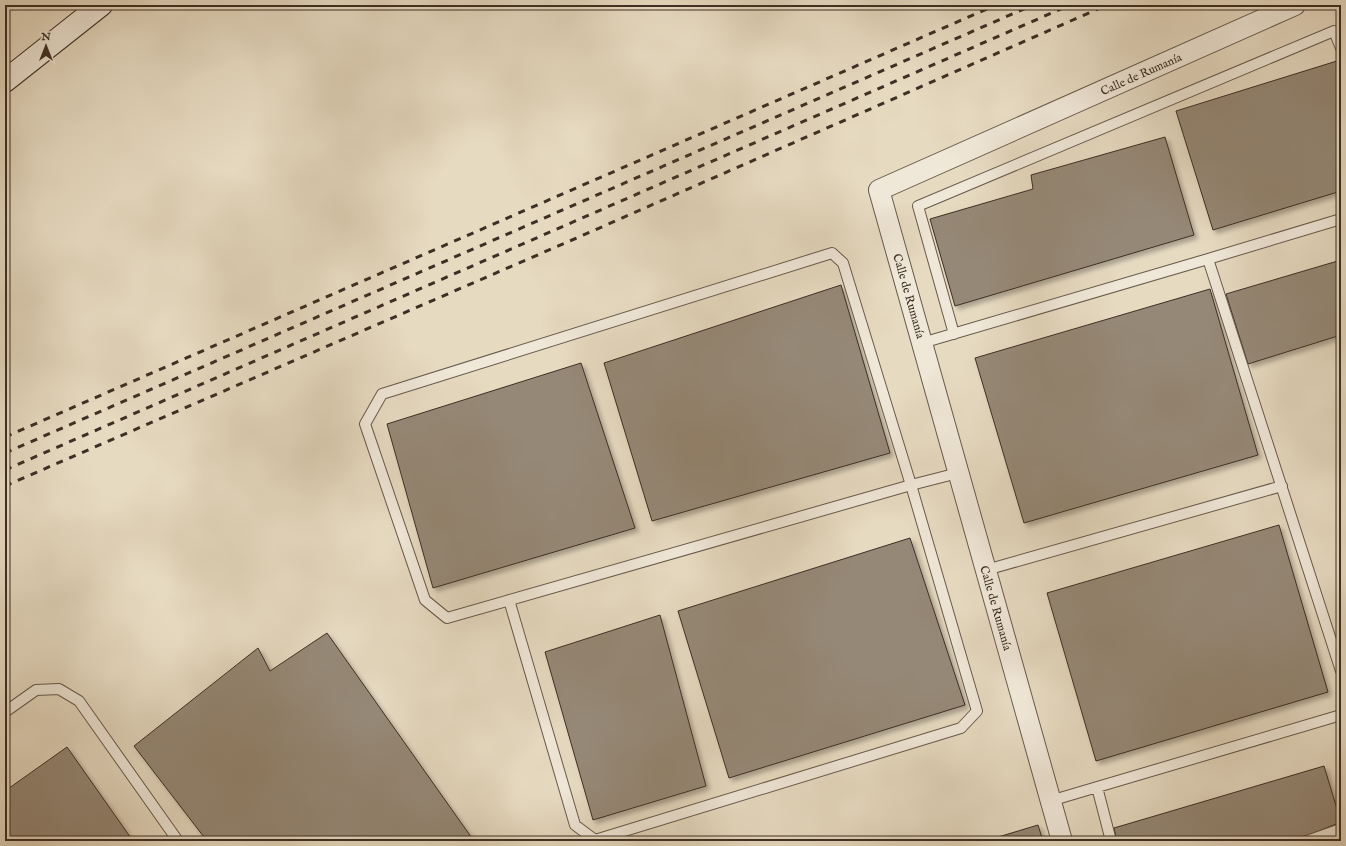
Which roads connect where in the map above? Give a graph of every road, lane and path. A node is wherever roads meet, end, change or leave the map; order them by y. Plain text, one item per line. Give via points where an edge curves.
1 (1296, 5) edge
2 (101, 6) edge
3 (1341, 48) edge
4 (5, 81) edge
5 (1341, 219) edge
6 (1208, 259) junction
7 (954, 334) junction
8 (922, 343) junction
9 (958, 473) junction
10 (911, 485) junction
11 (1282, 486) junction
12 (986, 570) junction
13 (509, 600) junction
14 (1341, 671) edge
15 (5, 712) edge
16 (1341, 715) edge
17 (1097, 787) junction
18 (1050, 801) junction
19 (1341, 829) edge
20 (178, 841) edge
21 (1062, 841) edge
22 (1111, 841) edge
23 (1307, 841) edge

1 - 8 street, Calle de Rumanía via 879,190
2 - 4 street
3 - 7 lane via 1334,31 918,206
5 - 6 lane
6 - 7 lane
6 - 11 lane
7 - 8 lane
8 - 9 street, Calle de Rumanía
9 - 10 lane
9 - 12 street, Calle de Rumanía
10 - 13 lane
10 - 13 lane via 977,711 961,728 595,840 575,825
10 - 13 lane via 843,263 832,253 382,394 365,424 425,600 447,618
11 - 12 lane
11 - 14 lane
12 - 18 street, Calle de Rumanía
15 - 20 lane via 36,690 59,689 79,701
16 - 17 lane
17 - 18 lane
17 - 22 lane
18 - 21 street, Calle de Rumanía
19 - 23 lane

